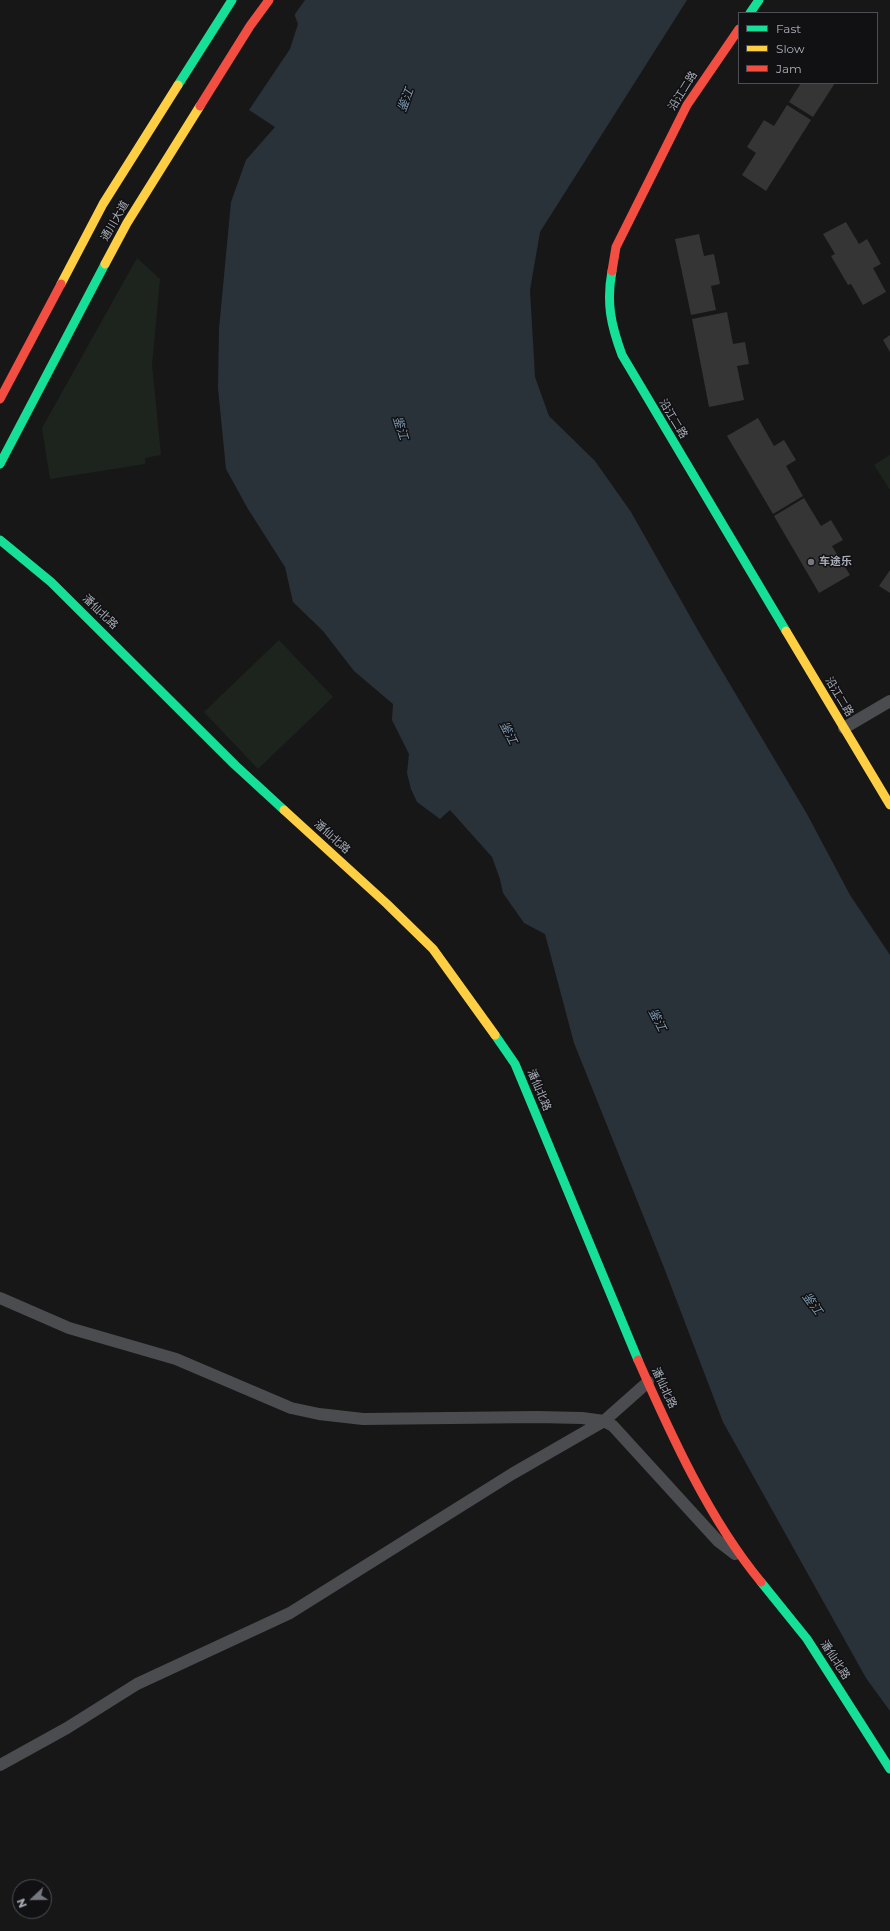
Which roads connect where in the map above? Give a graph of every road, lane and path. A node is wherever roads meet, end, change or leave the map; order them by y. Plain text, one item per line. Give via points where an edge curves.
1 (232, 0) edge
2 (269, 0) edge
3 (759, 0) edge
4 (751, 12) edge
5 (738, 30) edge
6 (0, 399) edge
7 (0, 464) edge
8 (0, 540) edge
9 (890, 701) edge
10 (844, 728) junction
11 (890, 805) edge
12 (0, 1298) edge
13 (648, 1382) junction
14 (604, 1421) junction
15 (740, 1557) junction
16 (0, 1765) edge
17 (890, 1770) edge

1 - 6 street, 通川大道 via 103,204
2 - 7 street, 通川大道 via 250,26 127,223
3 - 4 street
5 - 10 street, 沿江二路 via 687,105 616,247 609,288 609,306 613,331 622,355
8 - 13 street, 潘仙北路 via 51,582 235,765 381,898 432,949 515,1064
9 - 10 street
10 - 11 street, 沿江二路
12 - 14 street via 69,1328 176,1358 291,1408 319,1414 363,1419 536,1417
13 - 14 street
13 - 15 street, 潘仙北路 via 700,1489
14 - 15 street via 613,1426 718,1541
14 - 16 street via 512,1474 290,1613 137,1684 67,1728
15 - 17 street, 潘仙北路 via 808,1639

